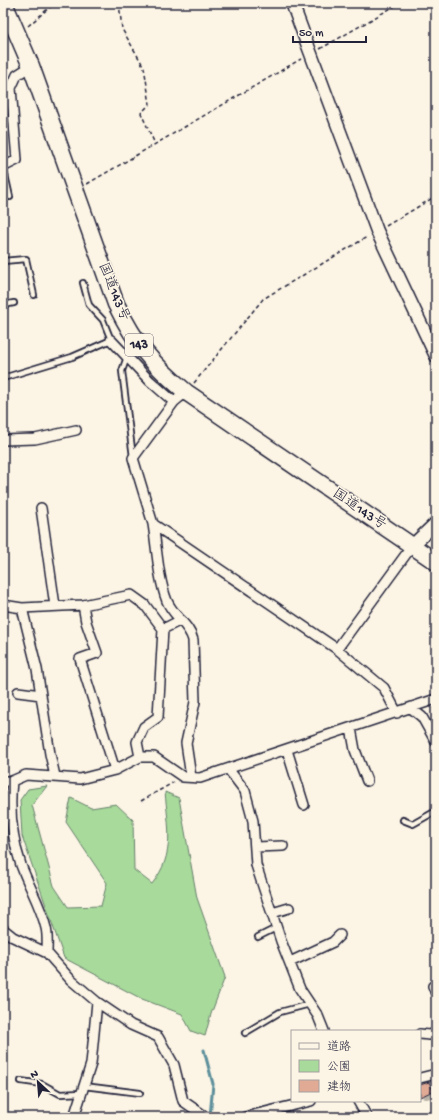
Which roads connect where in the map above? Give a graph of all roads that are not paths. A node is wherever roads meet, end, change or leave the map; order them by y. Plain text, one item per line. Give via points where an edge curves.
1 (4, 3) edge
2 (292, 3) edge
3 (30, 66) junction
4 (3, 166) edge
5 (10, 196) dead end
6 (3, 261) edge
7 (83, 283) dead end
8 (34, 295) dead end
9 (14, 303) dead end
10 (3, 305) edge
11 (111, 340) junction
12 (436, 356) edge
13 (127, 357) junction
14 (3, 378) edge
15 (186, 392) junction
16 (174, 402) junction
17 (76, 430) dead end
18 (3, 440) edge
19 (134, 458) junction
20 (41, 508) dead end
21 (436, 523) edge
22 (153, 524) junction
23 (412, 546) junction
24 (436, 562) edge
25 (3, 605) edge
26 (83, 605) junction
27 (55, 606) junction
28 (22, 608) junction
29 (181, 620) junction
30 (163, 628) junction
31 (337, 650) junction
32 (18, 692) dead end
33 (41, 695) junction
34 (436, 699) edge
35 (411, 708) junction
36 (397, 713) junction
37 (351, 728) junction
38 (436, 742) edge
39 (287, 750) junction
40 (140, 757) junction
41 (115, 770) junction
42 (229, 770) junction
43 (55, 776) junction
44 (187, 777) junction
45 (7, 781) edge
46 (367, 781) dead end
47 (304, 805) dead end
48 (436, 811) edge
49 (403, 820) dead end
50 (283, 846) dead end
51 (255, 847) junction
52 (289, 908) dead end
53 (272, 913) junction
54 (276, 928) junction
55 (3, 929) edge
56 (340, 935) dead end
57 (258, 936) dead end
58 (47, 953) junction
59 (290, 962) junction
60 (97, 1002) junction
61 (310, 1004) junction
62 (324, 1030) edge
63 (245, 1033) dead end
64 (436, 1033) edge
65 (421, 1034) edge
66 (436, 1074) edge
67 (421, 1078) edge
68 (21, 1081) dead end
69 (83, 1090) junction
70 (140, 1093) dead end
71 (308, 1102) edge
72 (361, 1102) edge
73 (269, 1114) edge
74 (74, 1117) edge
75 (206, 1117) edge
76 (245, 1117) edge
77 (367, 1117) edge

1 - 3 highway, 国道143号 / 143
2 - 12 street via 377,231
3 - 4 street via 17,75 11,88 17,160
3 - 15 highway, 国道143号 / 143 via 105,277 125,322 145,354
4 - 5 lane
6 - 8 lane via 26,259
7 - 11 lane via 89,304 103,320
9 - 10 lane
11 - 13 street
11 - 14 lane via 72,357
13 - 16 street
13 - 19 lane via 122,371
15 - 16 street
15 - 23 highway, 国道143号 / 143
16 - 19 street
17 - 18 street via 35,439
19 - 22 street
20 - 27 street
21 - 23 street
22 - 29 street via 164,590 168,603
22 - 31 street
23 - 24 highway, 国道143号 / 143
23 - 31 street
25 - 28 street
26 - 27 street
26 - 30 street via 131,595 145,605
26 - 41 street via 97,653 80,659
27 - 28 street
28 - 33 street
29 - 30 street
29 - 44 street via 190,631 193,640 195,702 186,743
30 - 40 street via 158,717 144,726 137,742
31 - 36 street via 384,688
32 - 33 street
33 - 43 street
34 - 35 street
35 - 36 street
35 - 38 street via 422,717
36 - 37 street
37 - 39 street
37 - 46 street via 355,750
39 - 42 street
39 - 47 street
40 - 41 street
40 - 44 street via 154,757
41 - 43 street via 80,779
42 - 44 street via 200,778
42 - 51 street via 245,790 253,821
43 - 45 street via 26,775
45 - 58 street via 11,822 21,865 47,929
48 - 49 lane via 413,824
50 - 51 street
51 - 53 street via 256,865
52 - 53 street
53 - 54 street
54 - 57 lane
54 - 59 street
55 - 58 street via 13,937
56 - 59 street via 333,942
58 - 60 street via 71,980
59 - 61 street via 300,990
60 - 69 street via 91,1064
60 - 75 street via 131,1025 158,1037 174,1066 182,1101
61 - 62 street
61 - 63 lane via 280,1012
64 - 65 street
66 - 67 street
68 - 69 lane via 42,1084 60,1094
69 - 70 lane
69 - 74 street
71 - 73 street
72 - 77 street
73 - 76 street

